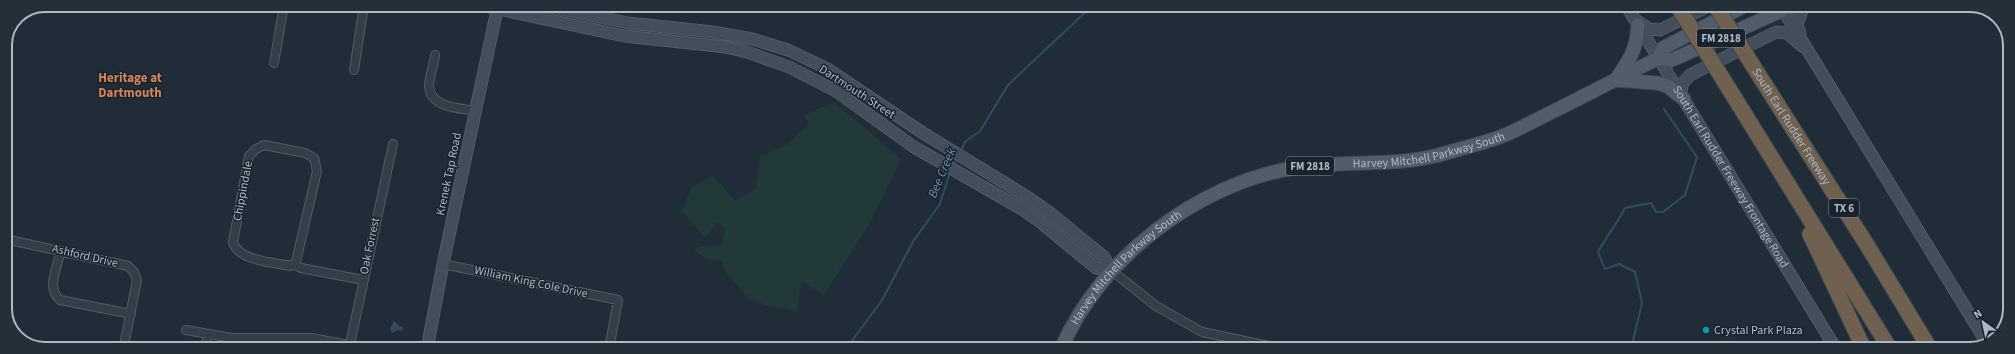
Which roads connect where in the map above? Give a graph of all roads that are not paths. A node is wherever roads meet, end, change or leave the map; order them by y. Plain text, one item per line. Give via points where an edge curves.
1 (283, 12) edge
2 (363, 12) edge
3 (496, 12) edge
4 (519, 12) edge
5 (575, 12) edge
6 (1630, 12) edge
7 (1681, 12) edge
8 (1697, 12) edge
9 (1719, 12) edge
10 (1732, 12) edge
11 (1774, 12) edge
12 (1788, 12) edge
13 (1802, 12) edge
14 (1636, 22) junction
15 (1804, 43) junction
16 (1810, 53) junction
17 (436, 55) dead end
18 (1659, 58) junction
19 (274, 63) dead end
20 (354, 70) dead end
21 (1616, 80) junction
22 (1683, 97) junction
23 (476, 111) junction
24 (393, 144) dead end
25 (1783, 175) junction
26 (12, 241) edge
27 (1867, 245) junction
28 (61, 251) junction
29 (293, 264) junction
30 (443, 264) junction
31 (1112, 271) junction
32 (363, 280) junction
33 (131, 314) junction
34 (186, 330) dead end
35 (208, 335) junction
36 (1984, 339) edge
37 (125, 342) edge
38 (206, 342) edge
39 (328, 342) edge
40 (350, 342) edge
41 (428, 342) edge
42 (610, 342) edge
43 (1065, 342) edge
44 (1250, 342) edge
45 (1832, 342) edge
46 (1861, 342) edge
47 (1886, 342) edge
48 (1926, 342) edge
49 (1937, 342) edge

1 - 19 street
2 - 20 street
3 - 23 street, Krenek Tap Road
4 - 31 street, Dartmouth Street via 624,36 726,47 747,52 809,76 836,91 914,147 1039,221 1096,268
5 - 31 street, Dartmouth Street via 628,23 752,39 788,50 826,68 1049,212 1104,257
6 - 14 street, South Earl Rudder Freeway Frontage Road
7 - 25 highway, TX 6, bridge
8 - 14 street via 1660,30 1649,29
9 - 27 highway, South Earl Rudder Freeway / TX 6, bridge
10 - 18 main road, Harvey Mitchell Parkway South / FM 2818 via 1663,48
11 - 18 main road, Harvey Mitchell Parkway South / FM 2818 via 1672,60
12 - 15 street
13 - 15 street via 1797,25
14 - 18 street, South Earl Rudder Freeway Frontage Road
14 - 21 main road via 1636,46
15 - 16 street
16 - 22 street via 1787,33 1776,32 1690,75 1682,84
16 - 36 street
17 - 23 street via 429,87 433,96 439,104
18 - 21 main road, Harvey Mitchell Parkway South / FM 2818
18 - 22 street, South Earl Rudder Freeway Frontage Road
21 - 22 main road via 1657,82
21 - 31 main road, Harvey Mitchell Parkway South / FM 2818 via 1501,137 1452,151 1418,158 1337,162 1293,168 1238,185 1190,207 1163,224 1126,255
22 - 45 street, South Earl Rudder Freeway Frontage Road
23 - 30 street, Krenek Tap Road
24 - 32 street, Oak Forrest
25 - 46 highway
25 - 47 highway, TX 6
26 - 28 street, Ashford Drive
27 - 48 highway, South Earl Rudder Freeway / TX 6
27 - 49 highway via 1886,266
28 - 33 street, Ashford Drive via 128,266 137,280
28 - 33 street via 52,287 54,295 60,300
29 - 29 street, Chippindale via 299,251 317,171 314,158 305,153 264,144 249,156 233,242 235,249 243,255 290,266
29 - 32 street, Chippindale via 301,268
30 - 41 street, Krenek Tap Road
30 - 42 street, William King Cole Drive via 618,300
31 - 43 main road, Harvey Mitchell Parkway South / FM 2818 via 1081,311
31 - 44 street, Dartmouth Street via 1156,306 1202,332
32 - 40 street, Oak Forrest
33 - 37 street, Ashford Drive
34 - 35 street
35 - 38 street
35 - 39 street via 247,339 312,338

